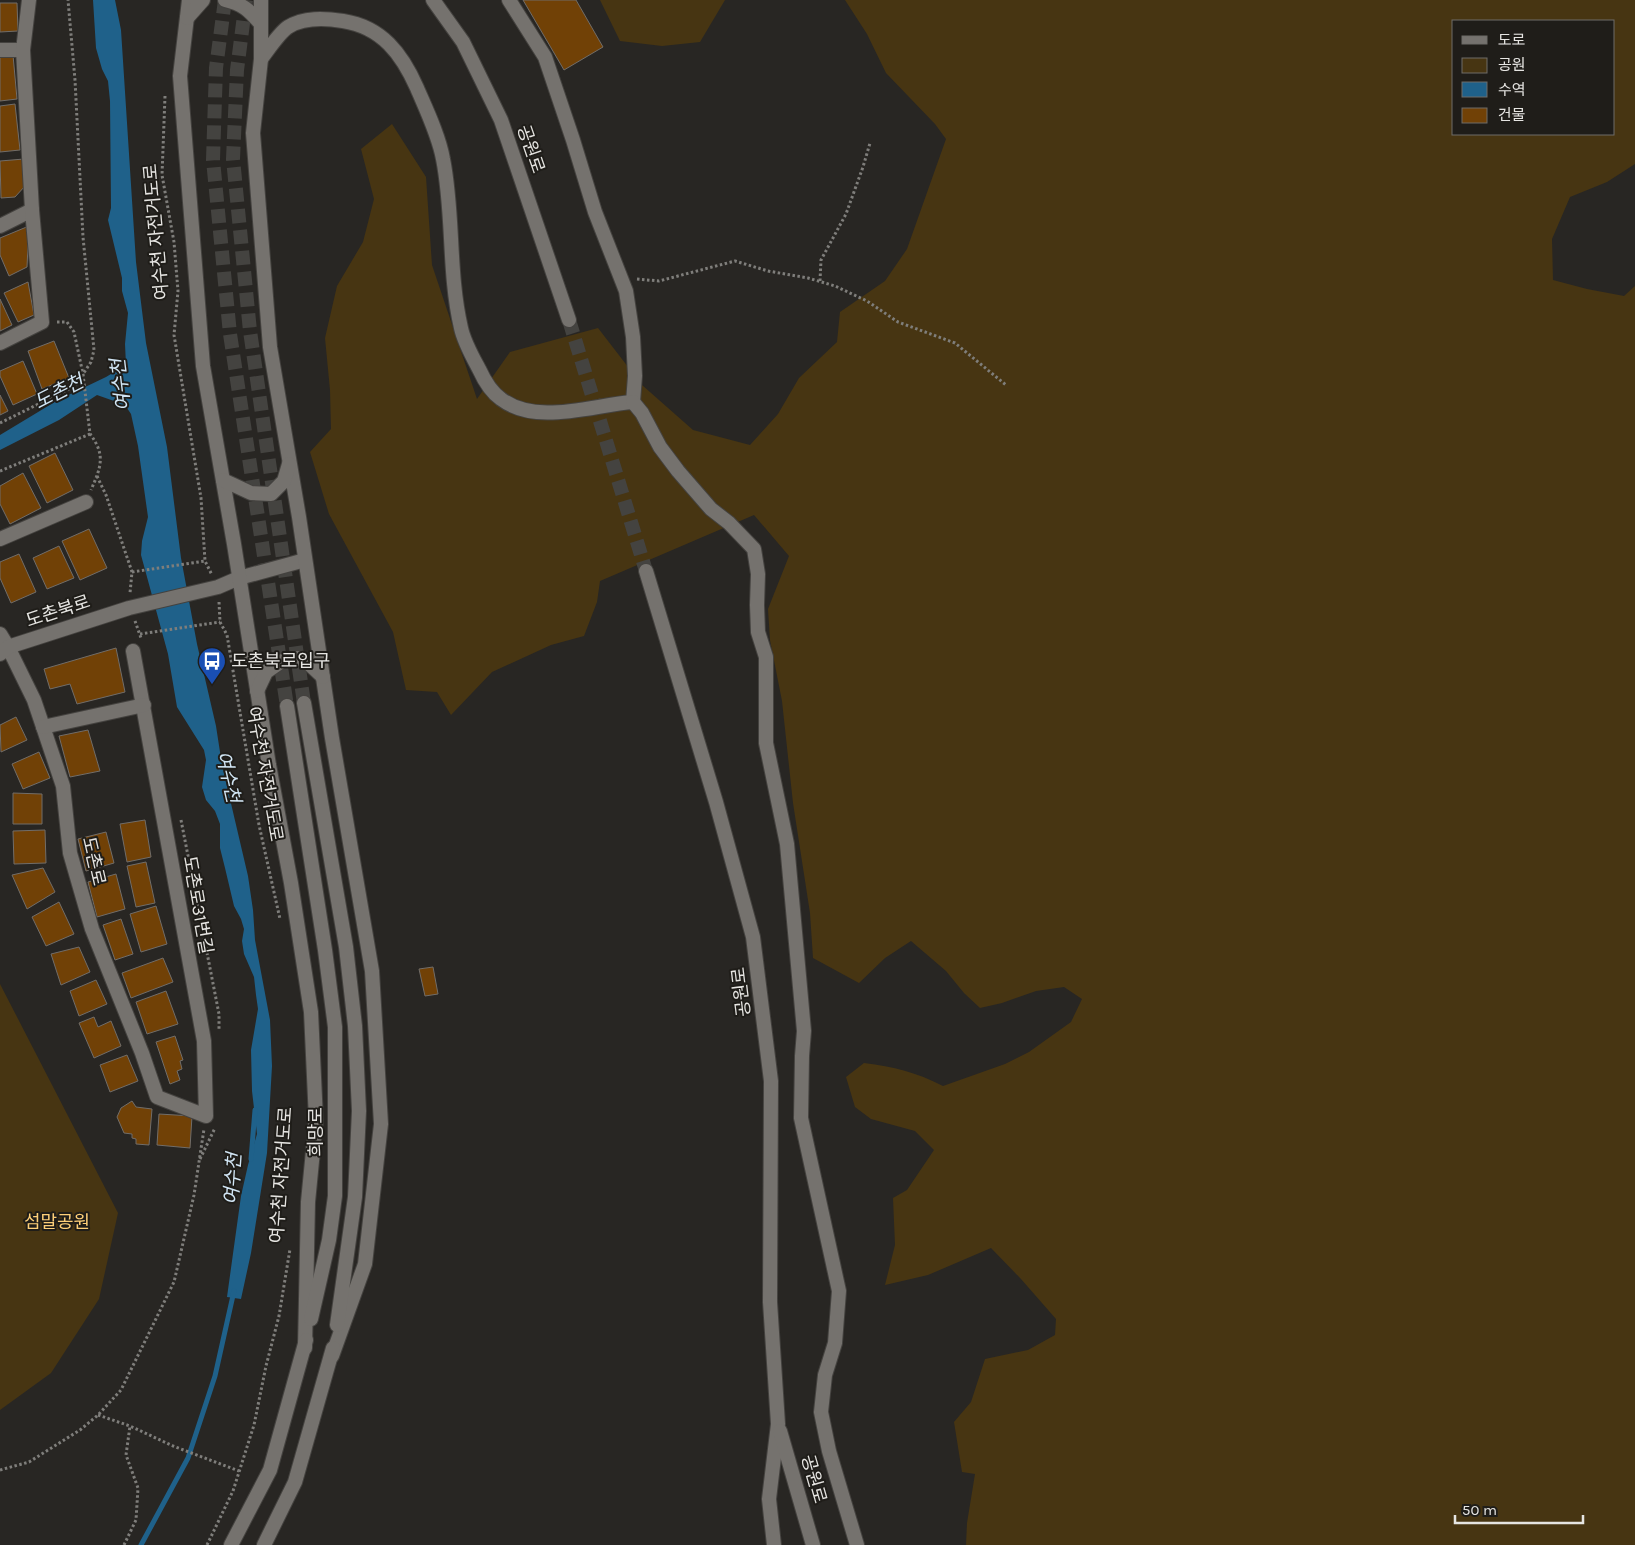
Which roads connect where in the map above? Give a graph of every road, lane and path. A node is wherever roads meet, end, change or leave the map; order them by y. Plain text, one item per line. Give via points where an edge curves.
1 (29, 0) edge
2 (68, 0) edge
3 (189, 0) edge
4 (203, 0) edge
5 (225, 0) edge
6 (262, 0) edge
7 (270, 0) edge
8 (433, 0) edge
9 (509, 0) edge
10 (187, 18) junction
11 (261, 24) junction
12 (0, 50) edge
13 (23, 50) junction
14 (261, 59) junction
15 (165, 93) dead end
16 (870, 143) dead end
17 (32, 210) junction
18 (0, 226) edge
19 (622, 279) junction
20 (820, 281) junction
21 (569, 320) tunnel mouth
22 (42, 322) junction
23 (0, 343) edge
24 (83, 374) junction
25 (1006, 385) dead end
26 (633, 402) junction
27 (0, 423) edge
28 (90, 434) junction
29 (289, 462) junction
30 (0, 471) edge
31 (97, 476) junction
32 (223, 480) junction
33 (86, 502) joint
34 (0, 539) edge
35 (205, 560) junction
36 (305, 560) junction
37 (646, 571) tunnel mouth
38 (132, 572) junction
39 (239, 578) junction
40 (218, 587) junction
41 (129, 608) junction
42 (220, 622) junction
43 (0, 634) edge
44 (140, 634) dead end
45 (133, 650) dead end
46 (4, 651) edge
47 (323, 677) junction
48 (257, 692) junction
49 (304, 704) tunnel mouth
50 (144, 705) junction
51 (287, 706) tunnel mouth
52 (43, 727) junction
53 (280, 921) dead end
54 (206, 1116) junction
55 (291, 1244) dead end
56 (304, 1348) junction
57 (332, 1356) junction
58 (98, 1415) junction
59 (778, 1424) junction
60 (130, 1426) junction
61 (0, 1470) edge
62 (239, 1471) junction
63 (124, 1545) edge
64 (207, 1545) edge
65 (231, 1545) edge
66 (264, 1545) edge
67 (774, 1545) edge
68 (813, 1545) edge
69 (857, 1545) edge

1 - 13 main road
2 - 24 path via 83,237 94,350
3 - 10 main road
4 - 10 main road
5 - 11 main road via 250,10
6 - 11 main road
7 - 14 main road
8 - 21 main road, 공원로 via 463,42 501,120
9 - 19 main road via 545,57 596,212
10 - 32 main road via 180,76 203,366
11 - 14 main road
12 - 13 main road
13 - 17 main road
14 - 26 main road via 286,28 302,21 326,18 371,29 394,48 408,67 443,157 461,329 486,383 500,399 524,411 546,414
14 - 29 main road via 253,133 270,347
15 - 35 path, 여수천 자전거도로 via 162,175 177,271 174,335 202,498
16 - 20 path via 846,214 821,260
17 - 18 main road
17 - 22 main road
19 - 20 path via 659,281 735,261 768,272
19 - 26 main road via 633,337
20 - 25 path via 867,301 898,322 955,343
22 - 23 main road
22 - 24 path via 67,322 74,332
24 - 27 path via 75,386
24 - 28 path
26 - 69 main road via 678,471 711,509 754,549 758,574 758,632 766,657 766,743 786,844 804,1032 800,1118 839,1291 835,1343 824,1376 821,1412
28 - 30 path
28 - 31 path via 102,462
29 - 32 main road via 284,481 271,494 252,493
29 - 36 main road
31 - 33 path
31 - 38 path
32 - 39 main road
33 - 34 main road
35 - 38 path
35 - 40 path, 여수천 자전거도로
36 - 39 main road
36 - 47 main road
37 - 59 main road, 공원로 via 754,936 771,1081 770,1302
38 - 41 path
39 - 40 main road
39 - 48 main road
40 - 41 main road, 도촌북로
40 - 42 path, 여수천 자전거도로
41 - 46 main road, 도촌북로
42 - 44 path
42 - 53 path, 여수천 자전거도로 via 227,635 259,825
43 - 46 main road, 도촌로
45 - 50 main road, 도촌로31번길
46 - 52 main road, 도촌로 via 34,700
47 - 48 main road via 297,658 282,661 266,672
47 - 57 main road via 372,971 381,1124 365,1264
48 - 56 main road via 311,1021 316,1120 308,1202
49 - 57 main road via 346,947 355,1026 359,1111 356,1197
50 - 52 main road
50 - 54 main road, 도촌로31번길 via 204,1041
51 - 56 main road, 희망로 via 326,950 334,1027 335,1196 329,1240
52 - 54 main road, 도촌로 via 63,786 70,853 92,930 157,1097
54 - 58 path via 194,1195 174,1282 121,1390
55 - 62 path, 여수천 자전거도로 via 279,1316 254,1425
56 - 65 main road, 희망로 via 270,1470
57 - 66 main road via 295,1482
58 - 60 path
58 - 61 path via 29,1462
59 - 67 main road, 공원로 via 770,1498
59 - 68 main road, 공원로
60 - 62 path
60 - 63 path via 126,1456 138,1488 136,1520
62 - 64 path, 여수천 자전거도로

